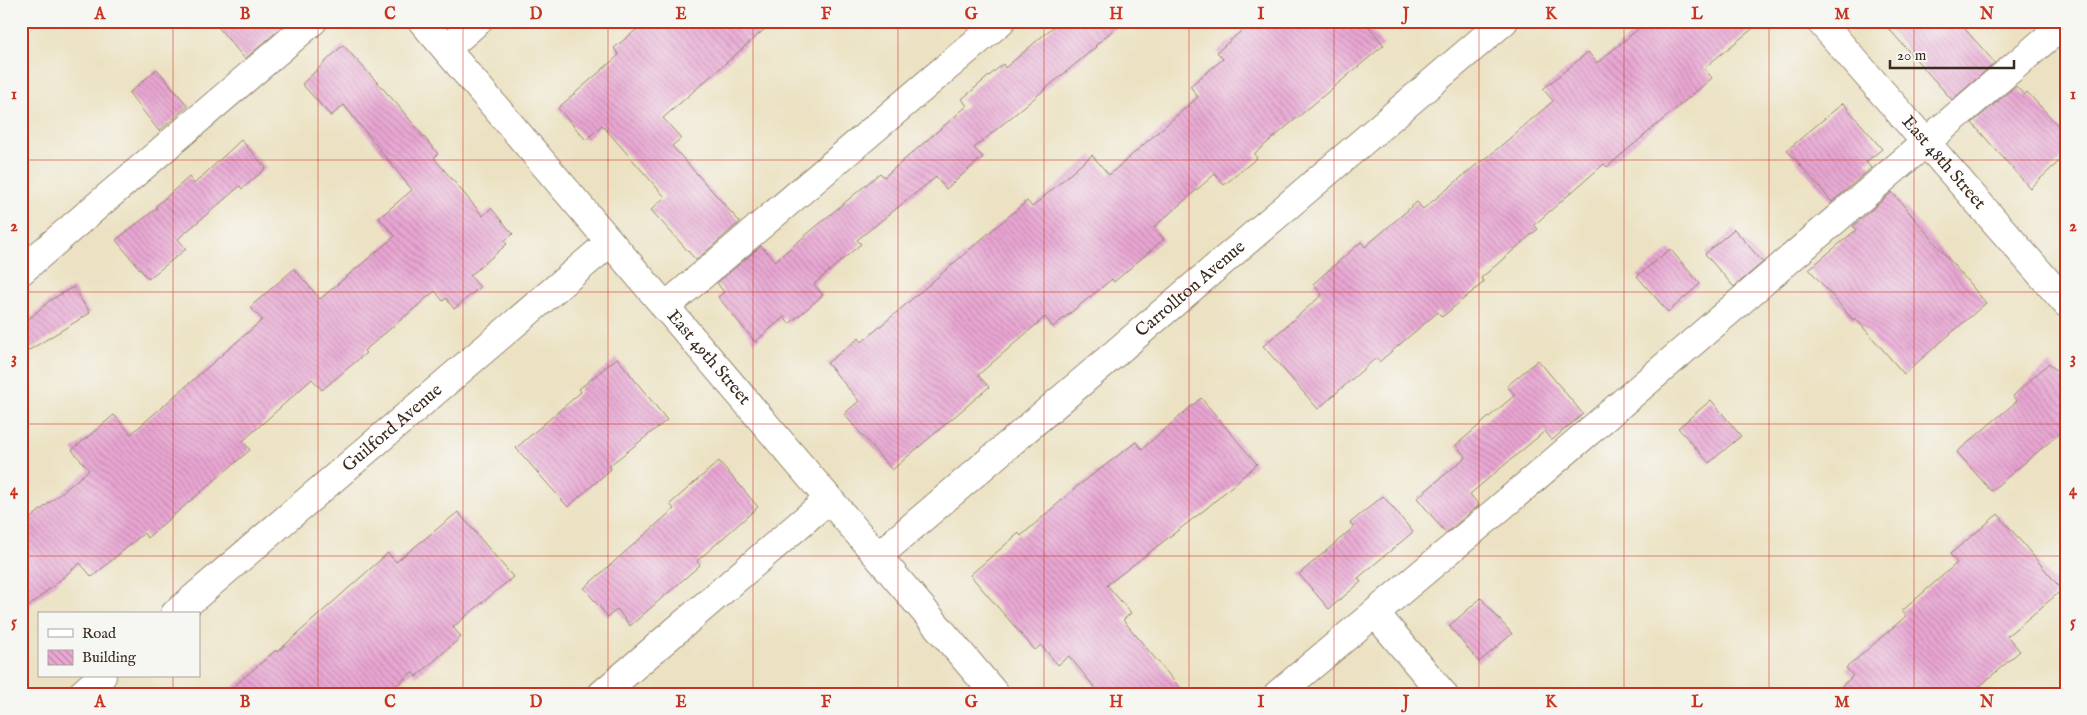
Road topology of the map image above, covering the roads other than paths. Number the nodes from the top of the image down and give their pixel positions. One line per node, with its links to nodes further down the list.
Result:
1 (313, 21): 11 (street)
2 (422, 21): 8 (street, East 49th Street)
3 (478, 21): 8 (street)
4 (1001, 21): 13 (street)
5 (1504, 21): 15 (street, Carrollton Avenue)
6 (1820, 21): 9 (street, East 48th Street)
7 (2066, 22): 9 (street)
8 (446, 48): 10 (street, East 49th Street)
9 (1926, 142): 12 (street, East 48th Street); 17 (street)
10 (610, 242): 13 (street, East 49th Street); 16 (street, Guilford Avenue)
11 (21, 271)
12 (2066, 303)
13 (666, 307): 14 (street, East 49th Street)
14 (829, 499): 15 (street, East 49th Street); 20 (street)
15 (878, 556): 21 (street, East 49th Street)
16 (177, 612)
17 (1375, 612): 22 (street); 23 (street)
18 (100, 678): 19 (street)
19 (82, 694)
20 (602, 694)
21 (995, 694)
22 (1278, 694)
23 (1443, 694)

